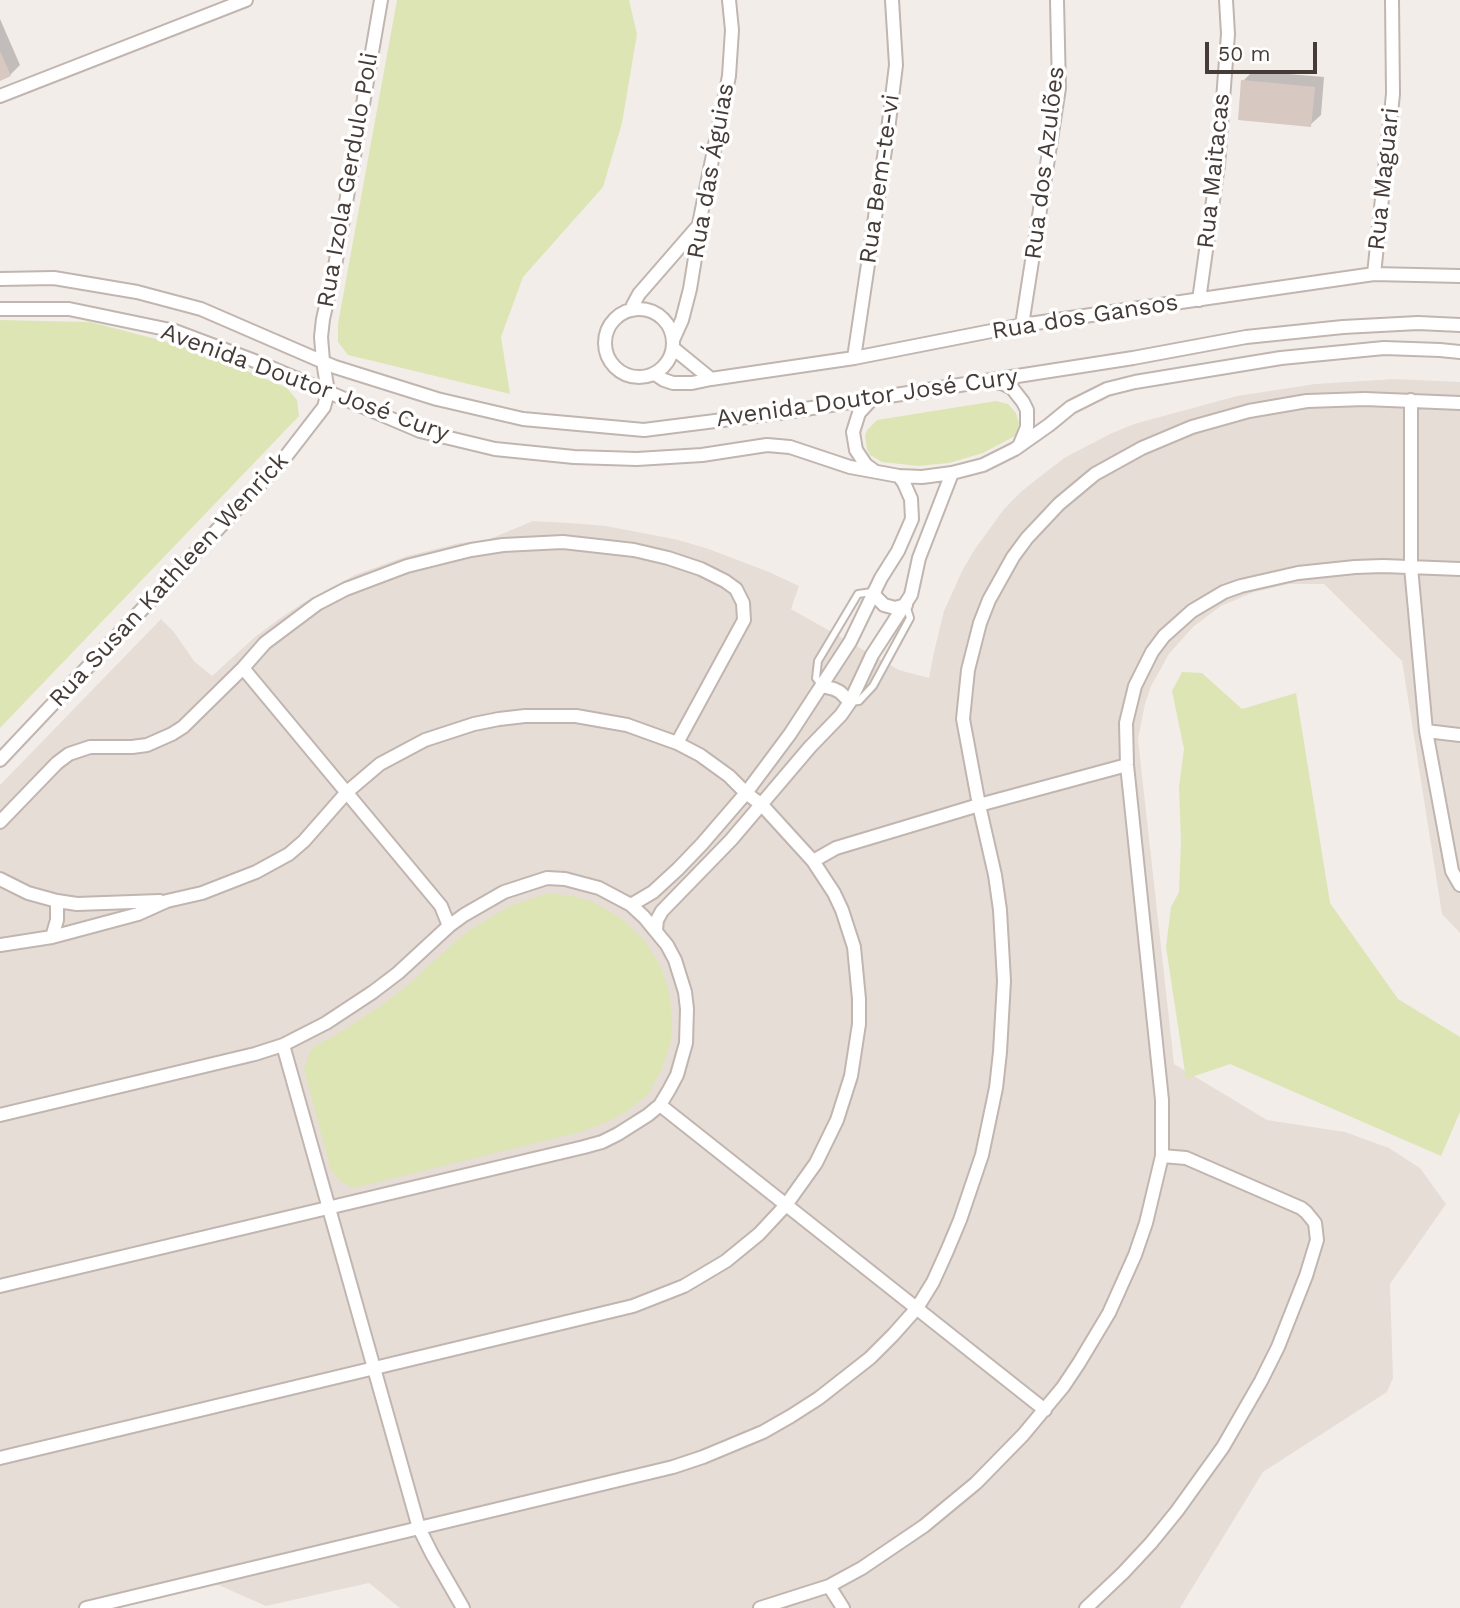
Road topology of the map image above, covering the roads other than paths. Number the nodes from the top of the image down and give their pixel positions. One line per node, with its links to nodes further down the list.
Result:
1 (246, 0): 8 (street)
2 (382, 0): 21 (street, Rua Izola Gerdulo Poli)
3 (729, 0): 9 (street, Rua das Águias)
4 (892, 0): 20 (street, Rua Bem-te-vi)
5 (1057, 0): 16 (street, Rua dos Azulões)
6 (1226, 0): 13 (street, Rua Maitacas)
7 (1392, 0): 10 (street, Rua Maguari)
8 (0, 96)
9 (699, 224): 15 (street); 18 (street, Rua das Águias)
10 (1374, 274): 11 (street, Rua dos Gansos); 13 (street, Rua dos Gansos)
11 (1460, 276)
12 (0, 279): 21 (street, Avenida Doutor José Cury)
13 (1199, 300): 16 (street, Rua dos Gansos)
14 (0, 309): 25 (street, Avenida Doutor José Cury)
15 (632, 310): 18 (street); 22 (street)
16 (1022, 325): 20 (street, Rua dos Gansos)
17 (1460, 325): 24 (street, Avenida Doutor José Cury)
18 (673, 344): 22 (street); 23 (street)
19 (1460, 352): 29 (street, Avenida Doutor José Cury)
20 (854, 358): 23 (street, Rua dos Gansos)
21 (323, 361): 25 (street, Rua Izola Gerdulo Poli); 26 (street, Avenida Doutor José Cury)
22 (655, 374): 23 (street, Rua dos Gansos)
23 (711, 379)
24 (986, 381): 26 (street, Avenida Doutor José Cury); 29 (street)
25 (328, 392): 30 (street, Avenida Doutor José Cury); 43 (street, Rua Susan Kathleen Wenrick)
26 (873, 399): 30 (street)
27 (1410, 400): 28 (street); 33 (street); 48 (street)
28 (1460, 403)
29 (1015, 449): 31 (street, Avenida Doutor José Cury)
30 (873, 470): 32 (street, Avenida Doutor José Cury)
31 (951, 473): 32 (street, Avenida Doutor José Cury); 36 (street)
32 (899, 476): 35 (street)
33 (1411, 567): 34 (street); 40 (street); 44 (street)
34 (1460, 569)
35 (874, 592): 36 (street); 38 (street)
36 (906, 605): 39 (street)
37 (243, 668): 42 (street); 45 (street); 49 (street)
38 (822, 686): 39 (street); 46 (street)
39 (850, 702): 47 (street)
40 (1426, 731): 41 (street); 52 (street)
41 (1460, 735)
42 (677, 743): 45 (street); 46 (street)
43 (0, 760)
44 (1127, 765): 48 (street); 63 (street)
45 (347, 792): 54 (street); 56 (street)
46 (746, 793): 47 (street); 55 (street)
47 (762, 805): 50 (street); 57 (street)
48 (979, 805): 50 (street); 67 (street)
49 (0, 822)
50 (813, 861): 64 (street)
51 (0, 878): 53 (street)
52 (1460, 885)
53 (57, 901): 54 (street); 58 (street)
54 (167, 901): 58 (street)
55 (631, 905): 56 (street); 57 (street)
56 (449, 926): 60 (street)
57 (656, 930): 61 (street)
58 (52, 937): 59 (street)
59 (0, 946)
60 (283, 1045): 62 (street); 65 (street)
61 (660, 1105): 64 (street); 65 (street)
62 (0, 1115)
63 (1162, 1156): 69 (street); 77 (street)
64 (786, 1205): 67 (street); 68 (street)
65 (329, 1209): 66 (street); 68 (street)
66 (0, 1286)
67 (917, 1308): 69 (street); 71 (street)
68 (374, 1368): 70 (street); 71 (street)
69 (1045, 1410): 72 (street)
70 (0, 1458)
71 (419, 1528): 73 (street); 74 (street)
72 (829, 1586): 75 (street); 76 (street)
73 (86, 1608)
74 (463, 1608)
75 (760, 1608)
76 (843, 1608)
77 (1086, 1608)

